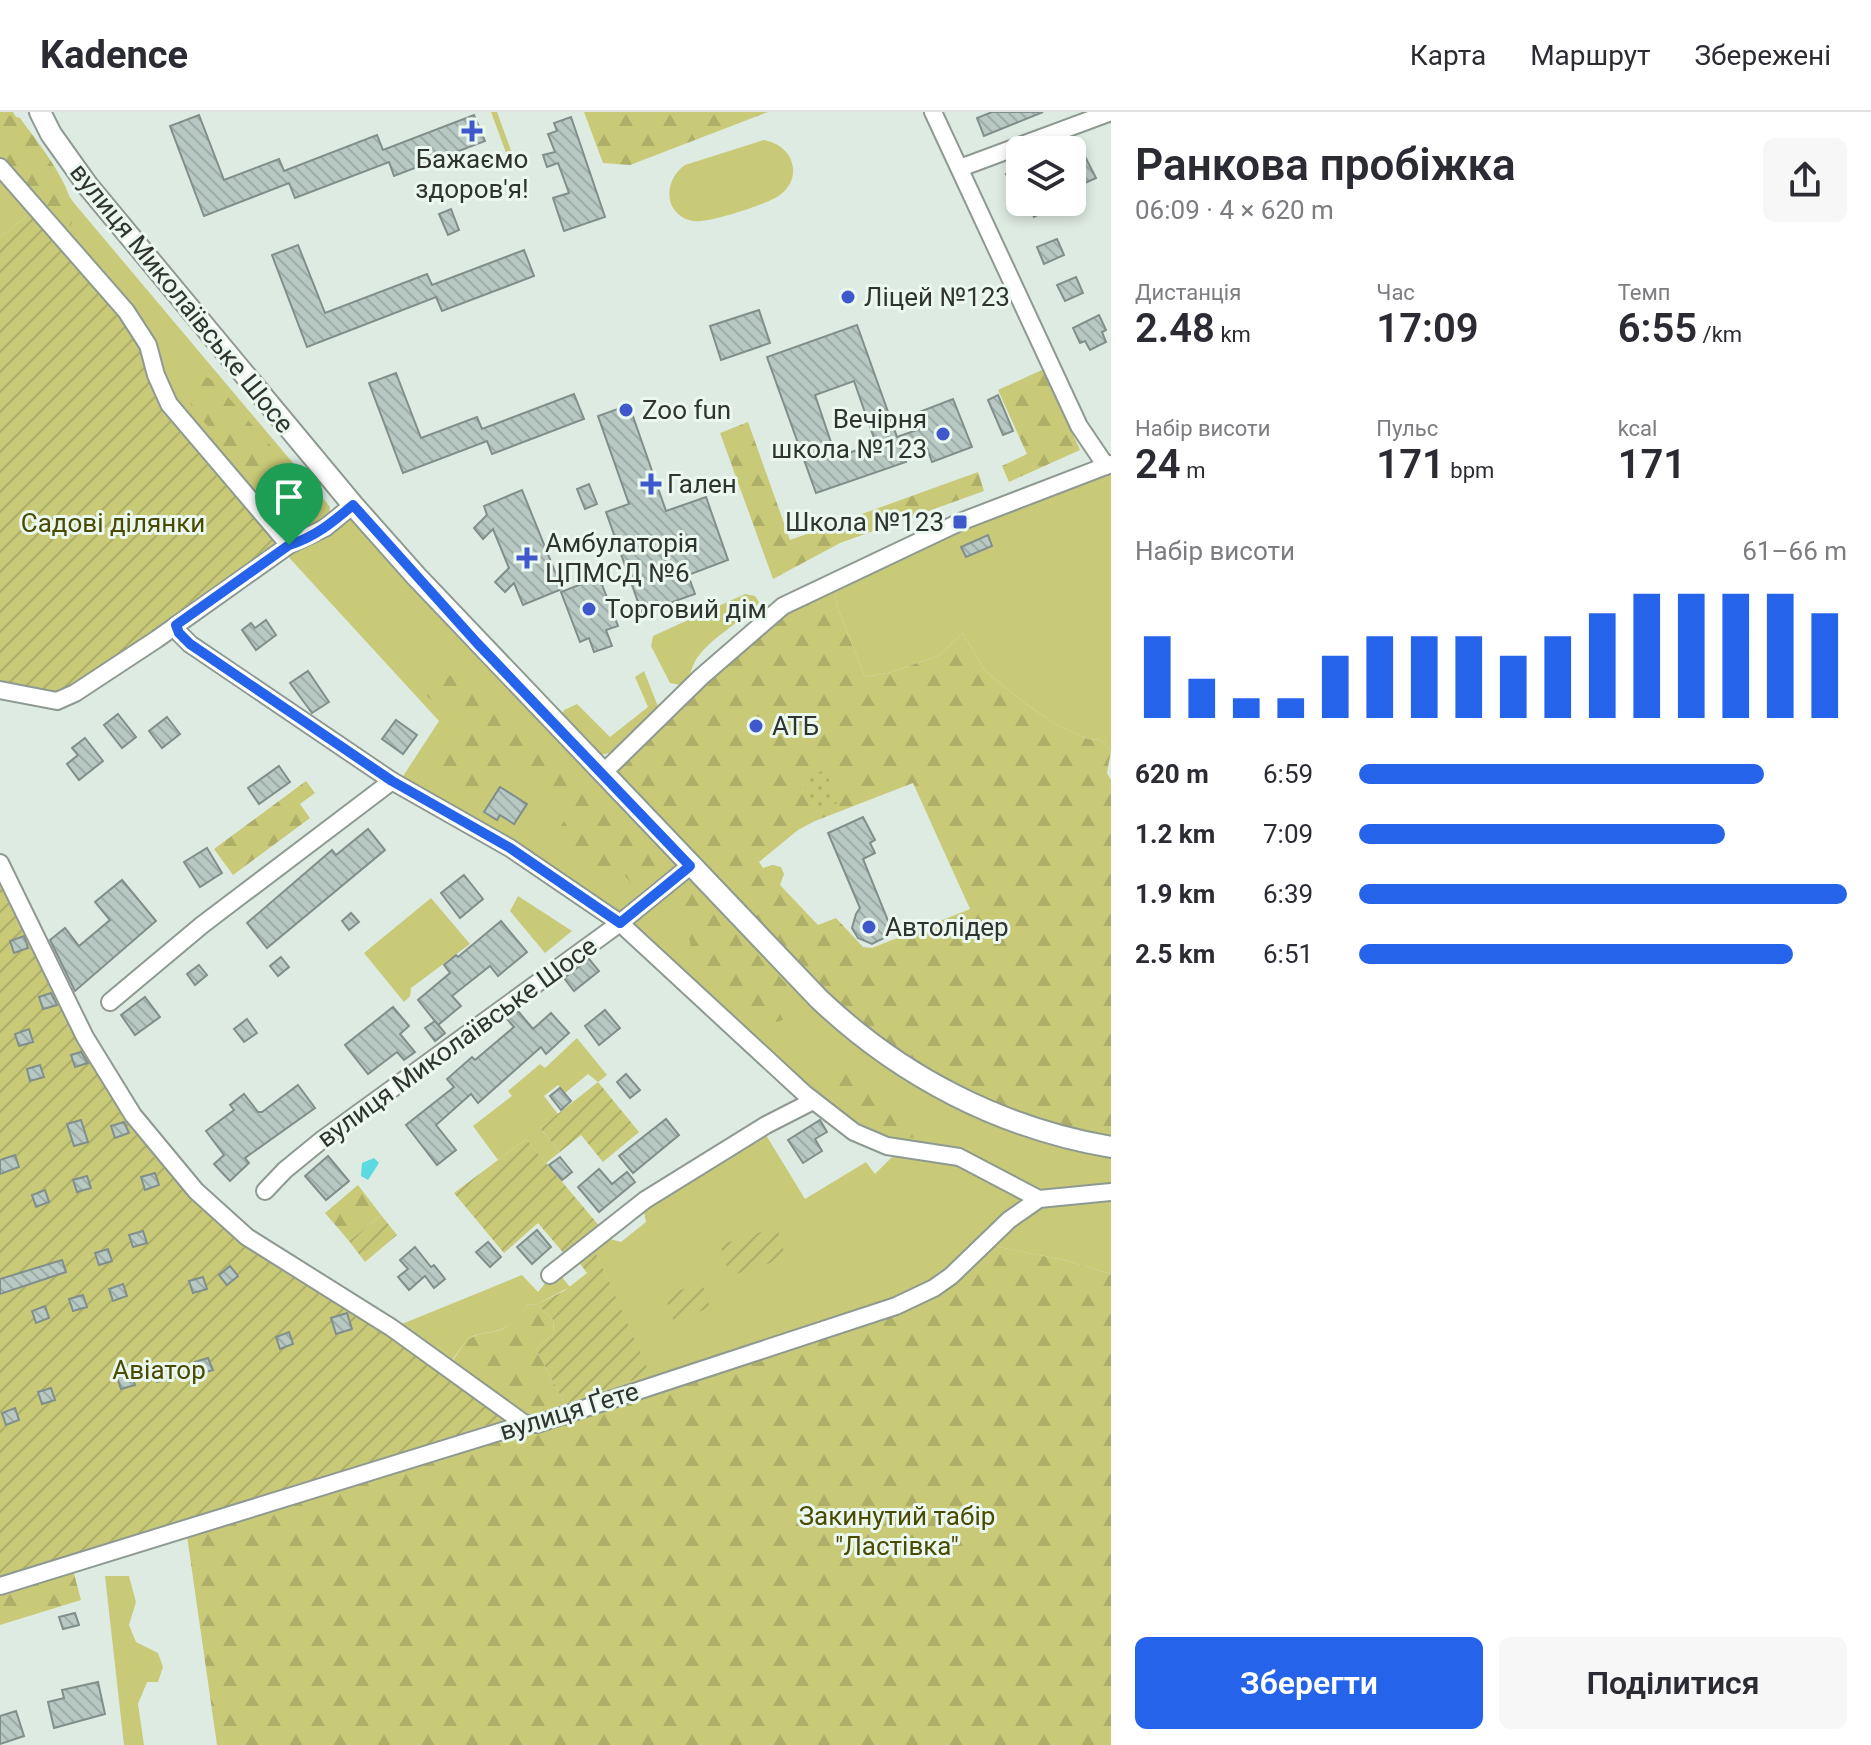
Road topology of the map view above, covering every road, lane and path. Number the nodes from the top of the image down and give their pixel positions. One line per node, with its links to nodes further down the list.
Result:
1 (40, 112): 7 (main road, вулиця Миколаївське Шосе)
2 (933, 112): 5 (street)
3 (1111, 112): 5 (street)
4 (0, 167): 8 (street)
5 (960, 168): 6 (street)
6 (1108, 465): 11 (street)
7 (353, 505): 8 (street); 11 (main road, вулиця Миколаївське Шосе)
8 (289, 545): 9 (street)
9 (176, 625): 10 (street); 12 (street)
10 (0, 690)
11 (602, 774): 14 (main road, вулиця Миколаївське Шосе)
12 (392, 781): 15 (street); 16 (street)
13 (0, 863): 23 (street)
14 (690, 866): 15 (street, вулиця Миколаївське Шосе); 18 (main road, вулиця Миколаївське Шосе)
15 (620, 923): 17 (street); 19 (street, вулиця Миколаївське Шосе)
16 (110, 1002)
17 (813, 1101): 21 (street); 22 (street)
18 (1111, 1147)
19 (265, 1191)
20 (1111, 1192): 21 (street)
21 (1039, 1199): 23 (street, вулиця Ґете)
22 (550, 1275)
23 (525, 1424): 24 (street, вулиця Ґете)
24 (0, 1586)

